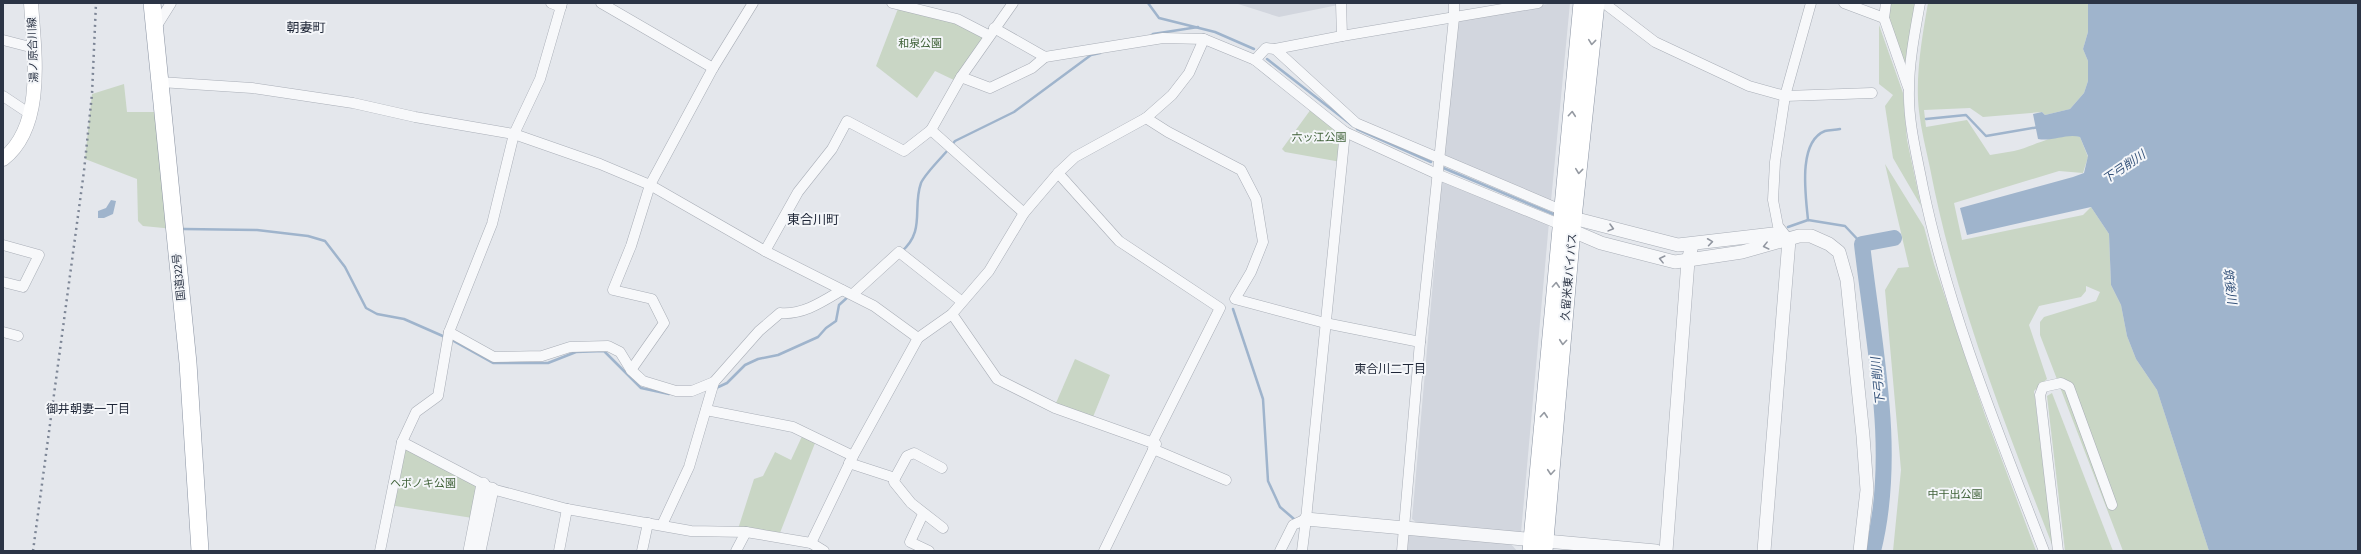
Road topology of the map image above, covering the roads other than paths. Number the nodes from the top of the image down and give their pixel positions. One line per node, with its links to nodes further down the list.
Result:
1 (31, 3): 26 (main road, 湯ノ原合川線)
2 (152, 3): 21 (highway, 国道322号)
3 (172, 3): 21 (street)
4 (551, 3): 18 (street)
5 (601, 3): 30 (street)
6 (753, 3): 30 (street)
7 (892, 3): 22 (street)
8 (1013, 3): 22 (street)
9 (1342, 3): 23 (street)
10 (1454, 3): 19 (street)
11 (1538, 3): 19 (street)
12 (1582, 3): 48 (highway, 久留米東バイパス, one-way to 12)
13 (1811, 3): 36 (street)
14 (1844, 3): 20 (street)
15 (1886, 3): 20 (street)
16 (1920, 3): 33 (street)
17 (1606, 4): 36 (street); 48 (highway, 久留米東バイパス, one-way to 48)
18 (562, 5): 41 (street)
19 (1454, 18): 23 (street); 43 (street)
20 (1884, 18): 33 (street)
21 (156, 27): 32 (highway, 国道322号)
22 (991, 31): 28 (street); 31 (street)
23 (1342, 36): 27 (street)
24 (1204, 39): 28 (street); 29 (street); 38 (street)
25 (3, 40): 26 (street)
26 (34, 48): 37 (main road, 湯ノ原合川線)
27 (1275, 49): 29 (street); 43 (street)
28 (1045, 57): 31 (street)
29 (1255, 60): 40 (street)
30 (713, 68): 46 (street)
31 (961, 77): 39 (street)
32 (160, 82): 41 (street); 88 (highway, 国道322号)
33 (1909, 89): 105 (street)
34 (1872, 93): 36 (street)
35 (3, 96): 37 (street)
36 (1785, 96): 49 (street)
37 (30, 114): 42 (main road, 湯ノ原合川線)
38 (1146, 118): 44 (street); 57 (street)
39 (931, 130): 47 (street); 52 (street)
40 (1345, 132): 45 (street); 61 (street)
41 (514, 134): 46 (street); 63 (street)
42 (3, 159)
43 (1439, 159): 45 (street); 48 (street)
44 (1058, 173): 47 (street); 59 (street)
45 (1439, 175): 48 (street); 66 (street)
46 (650, 185): 52 (street); 67 (street)
47 (1024, 213): 58 (street)
48 (1567, 221): 51 (street, one-way to 51); 53 (street, one-way to 48); 87 (highway, 久留米東バイパス)
49 (1783, 232): 51 (street, one-way to 49); 53 (street, one-way to 53); 103 (street); 104 (street)
50 (3, 245): 54 (street)
51 (1692, 245): 53 (street)
52 (765, 251): 55 (street)
53 (1688, 261): 102 (street)
54 (3, 282)
55 (842, 290): 56 (street); 68 (street)
56 (853, 294): 58 (street); 65 (street)
57 (1234, 299): 59 (street); 61 (street)
58 (961, 301): 60 (street)
59 (1220, 308): 71 (street)
60 (952, 314): 65 (street); 71 (street)
61 (1325, 323): 66 (street); 80 (street)
62 (3, 332): 64 (street)
63 (449, 332): 67 (street); 70 (street)
64 (18, 336)
65 (918, 338): 72 (street)
66 (1420, 342): 83 (street)
67 (631, 370): 68 (street)
68 (714, 382): 69 (street)
69 (706, 410): 72 (street); 82 (street)
70 (402, 442): 76 (street); 89 (street)
71 (1153, 446): 75 (street); 97 (street)
72 (851, 460): 74 (street); 86 (street)
73 (942, 468): 74 (street)
74 (895, 478): 79 (street)
75 (1226, 480)
76 (488, 486): 78 (street); 90 (street); 91 (street)
77 (2112, 505): 106 (street)
78 (567, 509): 81 (street); 92 (street)
79 (923, 514): 84 (street); 96 (street)
80 (1306, 519): 83 (street); 98 (street); 99 (street)
81 (648, 522): 82 (street); 93 (street)
82 (662, 525): 85 (street)
83 (1404, 527): 87 (street); 100 (street)
84 (943, 528)
85 (746, 532): 86 (street); 94 (street)
86 (811, 543): 95 (street)
87 (1538, 546): 101 (street)
88 (200, 551)
89 (380, 551)
90 (470, 551)
91 (479, 551)
92 (559, 551)
93 (642, 551)
94 (736, 551)
95 (824, 551)
96 (929, 551)
97 (1104, 551)
98 (1280, 551)
99 (1302, 551)
100 (1402, 551)
101 (1656, 551)
102 (1666, 551)
103 (1764, 551)
104 (1860, 551)
105 (2044, 551)
106 (2058, 551)

